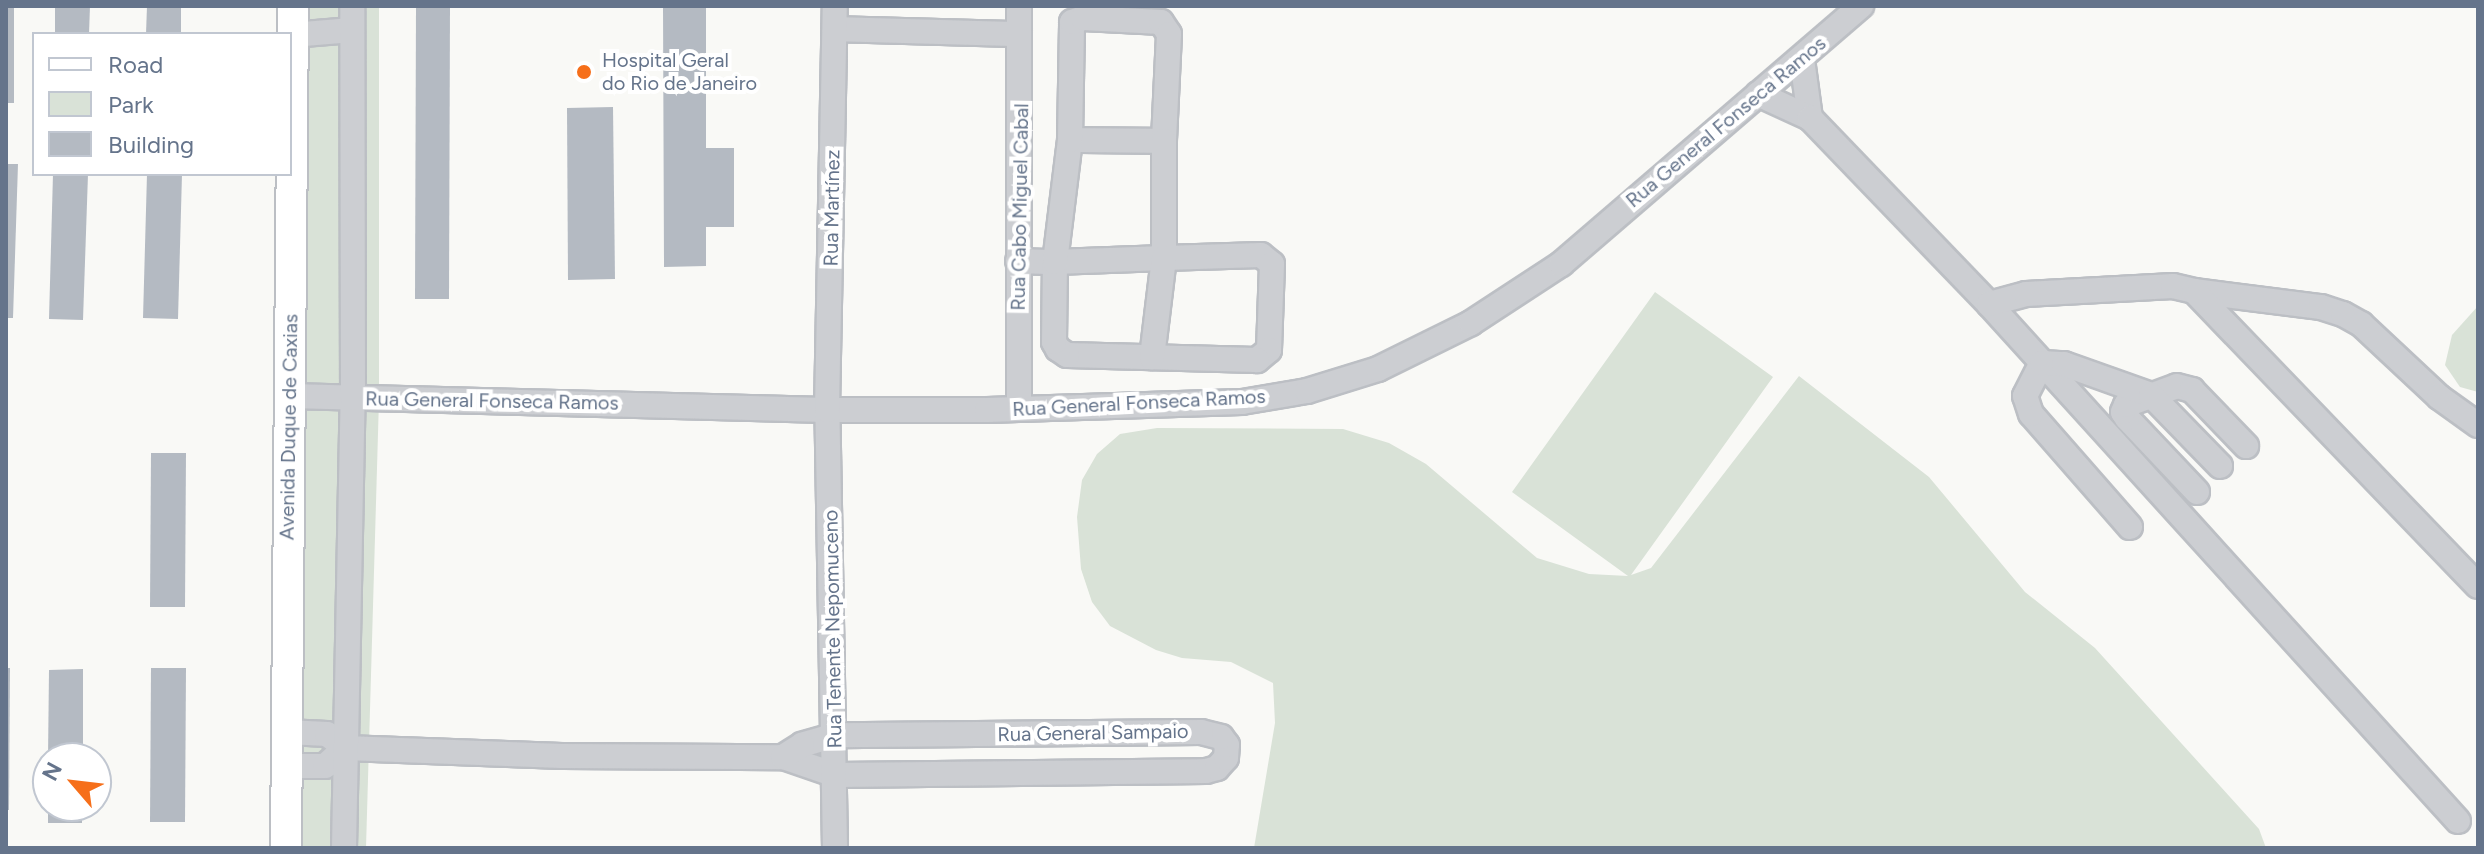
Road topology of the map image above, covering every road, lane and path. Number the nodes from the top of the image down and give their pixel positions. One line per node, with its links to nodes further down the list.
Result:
1 (1019, 6): 6 (street, Rua Cabo Miguel Cabal)
2 (1861, 6): 7 (street, Rua General Fonseca Ramos)
3 (352, 18): 5 (street); 22 (street)
4 (835, 18): 6 (street); 24 (street, Rua Martínez)
5 (292, 20)
6 (1019, 34): 14 (street, Rua Cabo Miguel Cabal)
7 (1802, 59): 8 (street, Rua General Fonseca Ramos); 9 (street)
8 (1758, 94): 9 (street); 23 (street, Rua General Fonseca Ramos)
9 (1810, 118): 17 (street)
10 (1070, 140): 11 (street); 11 (street); 15 (street)
11 (1164, 141): 13 (street)
12 (291, 176): 21 (main road, Avenida Duque de Caxias)
13 (1164, 258): 15 (street); 18 (street); 18 (street)
14 (1018, 261): 15 (street); 23 (street, Rua Cabo Miguel Cabal)
15 (1055, 262): 18 (street)
16 (2194, 291): 17 (street); 25 (street); 30 (street)
17 (1989, 304): 19 (street)
18 (1152, 357)
19 (2042, 363): 20 (street); 29 (street); 39 (street)
20 (2151, 395): 26 (street); 27 (street); 28 (street)
21 (290, 396): 22 (street, Rua General Fonseca Ramos); 31 (main road, Avenida Duque de Caxias)
22 (353, 398): 24 (street, Rua General Fonseca Ramos); 34 (street)
23 (1019, 408): 24 (street, Rua General Fonseca Ramos)
24 (827, 410): 33 (street, Rua Tenente Nepomuceno)
25 (2478, 425)
26 (2246, 446)
27 (2220, 466)
28 (2197, 492)
29 (2130, 527)
30 (2478, 586)
31 (287, 732): 34 (street, Rua General Sampaio); 36 (main road, Avenida Duque de Caxias)
32 (1028, 733): 33 (street, Rua General Sampaio); 37 (street); 37 (street, Rua General Sampaio)
33 (836, 735): 35 (street, Rua General Sampaio); 38 (street, Rua Tenente Nepomuceno)
34 (345, 748): 35 (street, Rua General Sampaio); 36 (street); 41 (street)
35 (783, 757): 38 (street, Rua General Sampaio)
36 (287, 766): 40 (main road, Avenida Duque de Caxias)
37 (1025, 773): 38 (street, Rua General Sampaio)
38 (836, 775): 42 (street, Rua Tenente Nepomuceno)
39 (2458, 821)
40 (286, 848)
41 (344, 848)
42 (835, 848)

